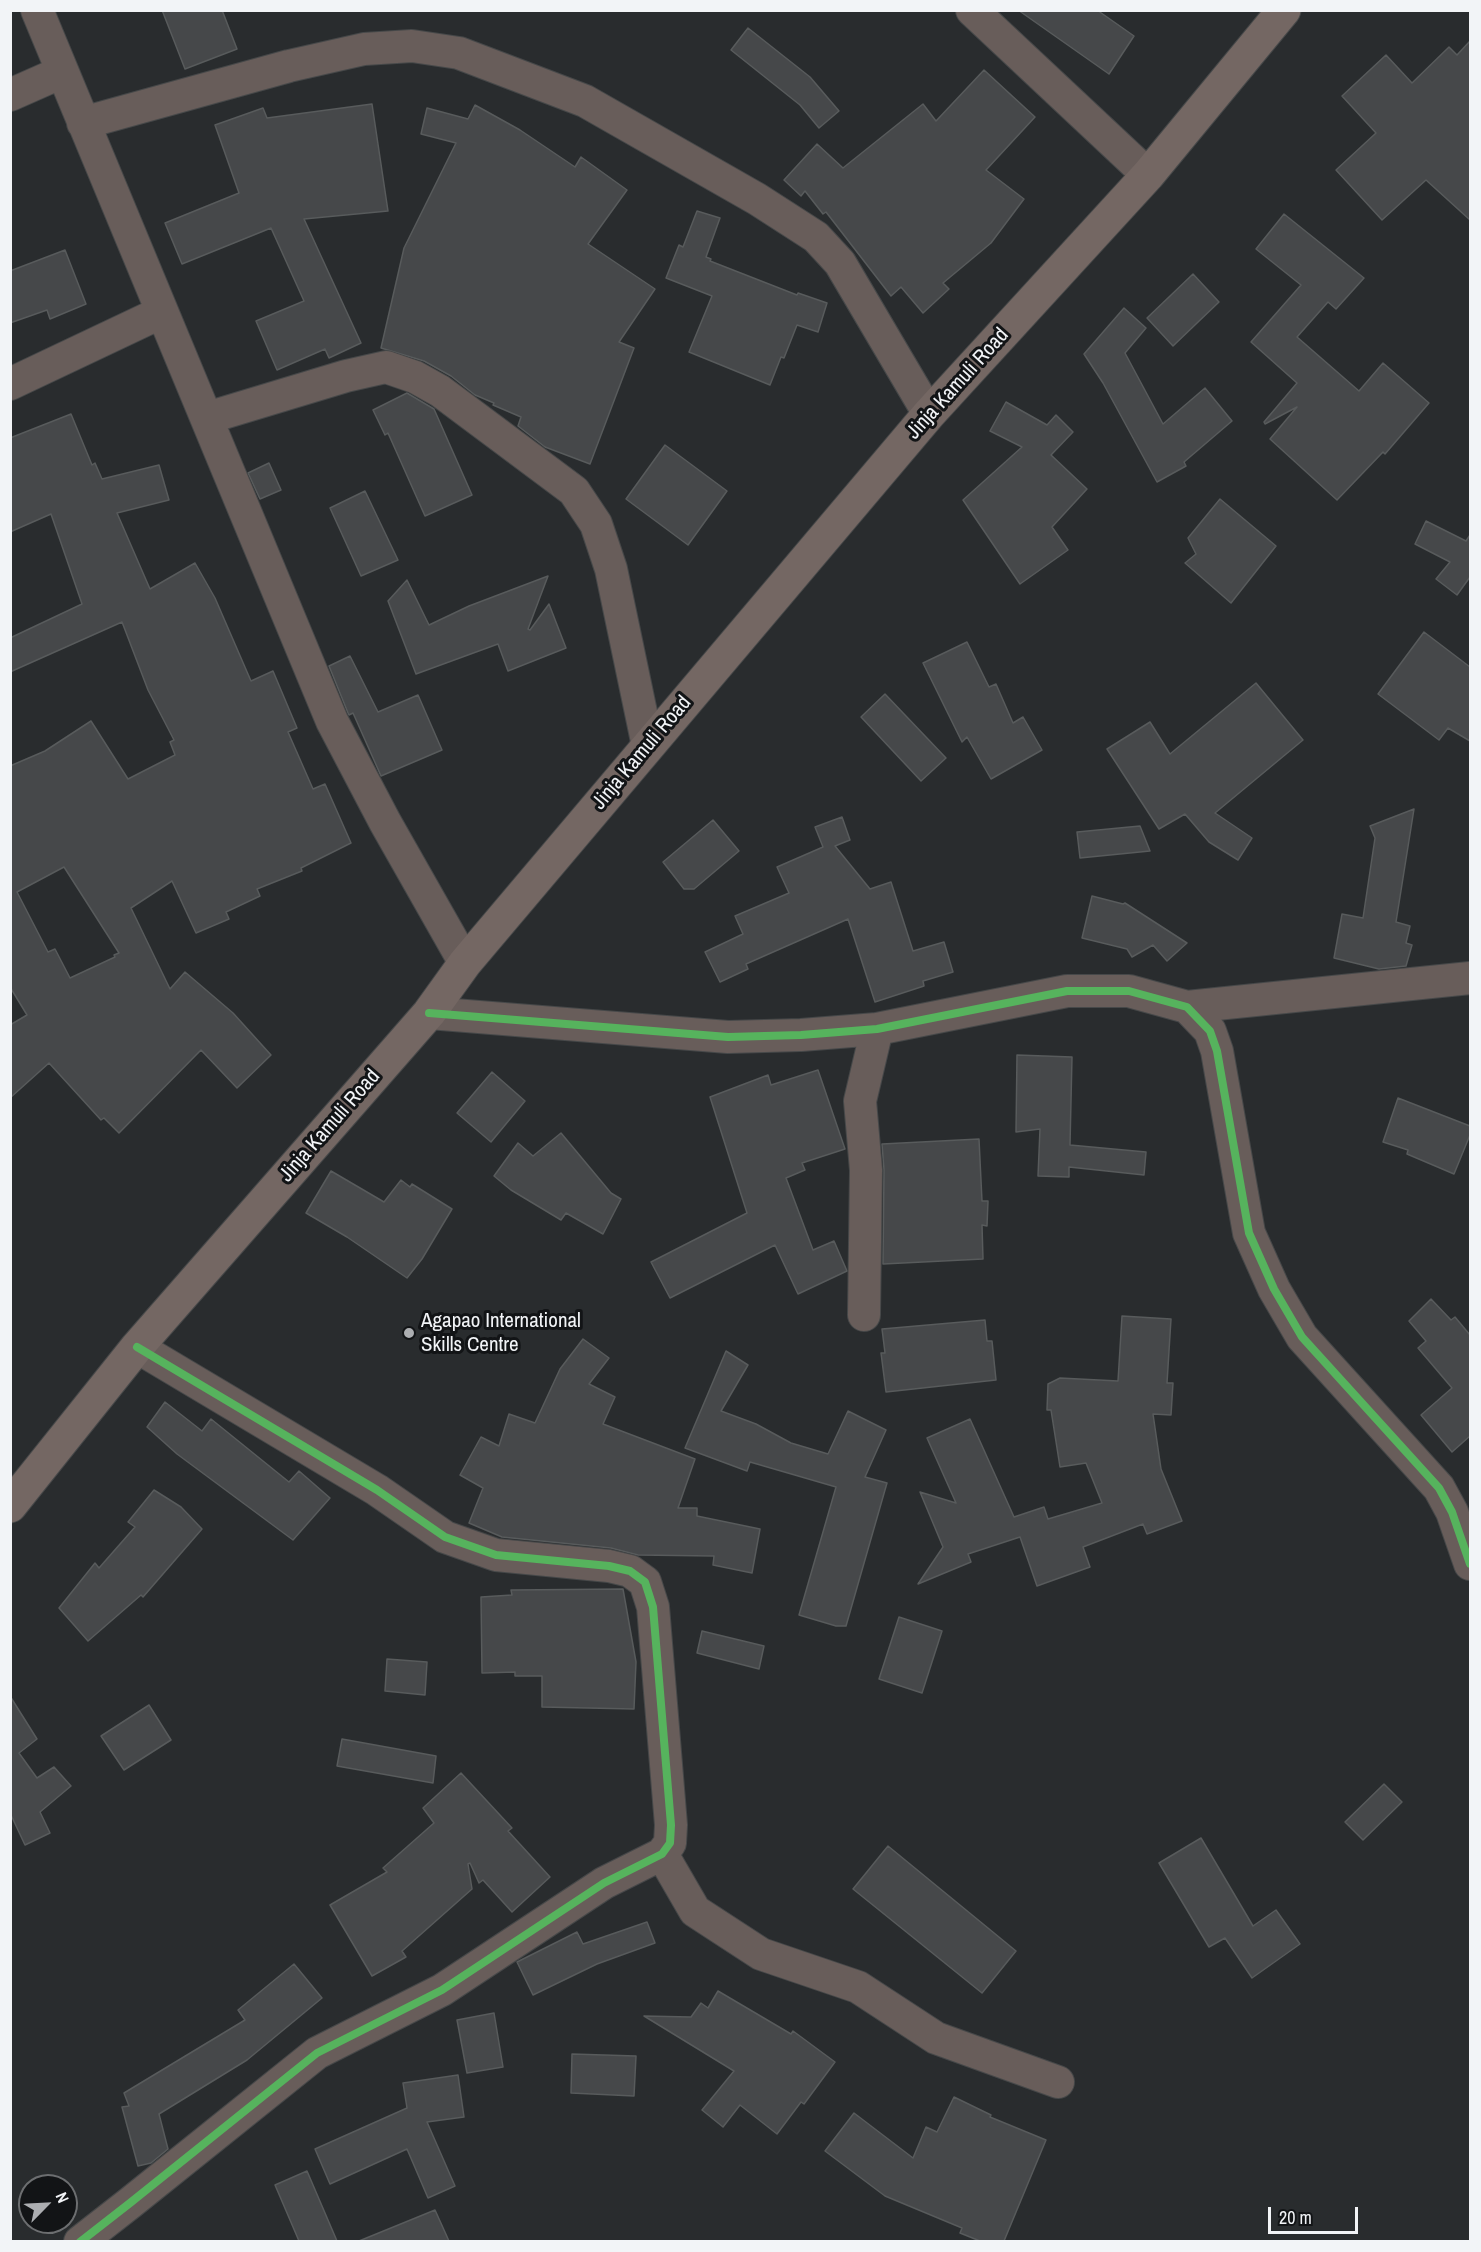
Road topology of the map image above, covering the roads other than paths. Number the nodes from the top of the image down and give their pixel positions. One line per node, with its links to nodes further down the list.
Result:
1 (37, 10): 4 (street)
2 (972, 10): 7 (street)
3 (1284, 10): 7 (main road, Jinja Kamuli Road)
4 (63, 72): 5 (street); 6 (street)
5 (10, 95)
6 (83, 123): 8 (street); 10 (street)
7 (1148, 175): 10 (main road, Jinja Kamuli Road)
8 (162, 312): 9 (street); 11 (street)
9 (10, 384)
10 (929, 414): 12 (main road, Jinja Kamuli Road)
11 (207, 418): 12 (street); 13 (street)
12 (648, 746): 13 (main road, Jinja Kamuli Road)
13 (465, 963): 16 (main road, Jinja Kamuli Road)
14 (1470, 978): 15 (street)
15 (1187, 1007): 17 (street); 21 (street)
16 (429, 1013): 17 (street); 19 (main road, Jinja Kamuli Road)
17 (877, 1029): 18 (street)
18 (864, 1315)
19 (137, 1347): 20 (main road, Jinja Kamuli Road); 22 (street)
20 (16, 1490)
21 (1470, 1564)
22 (662, 1854): 23 (street); 24 (street)
23 (1058, 2082)
24 (80, 2241)

